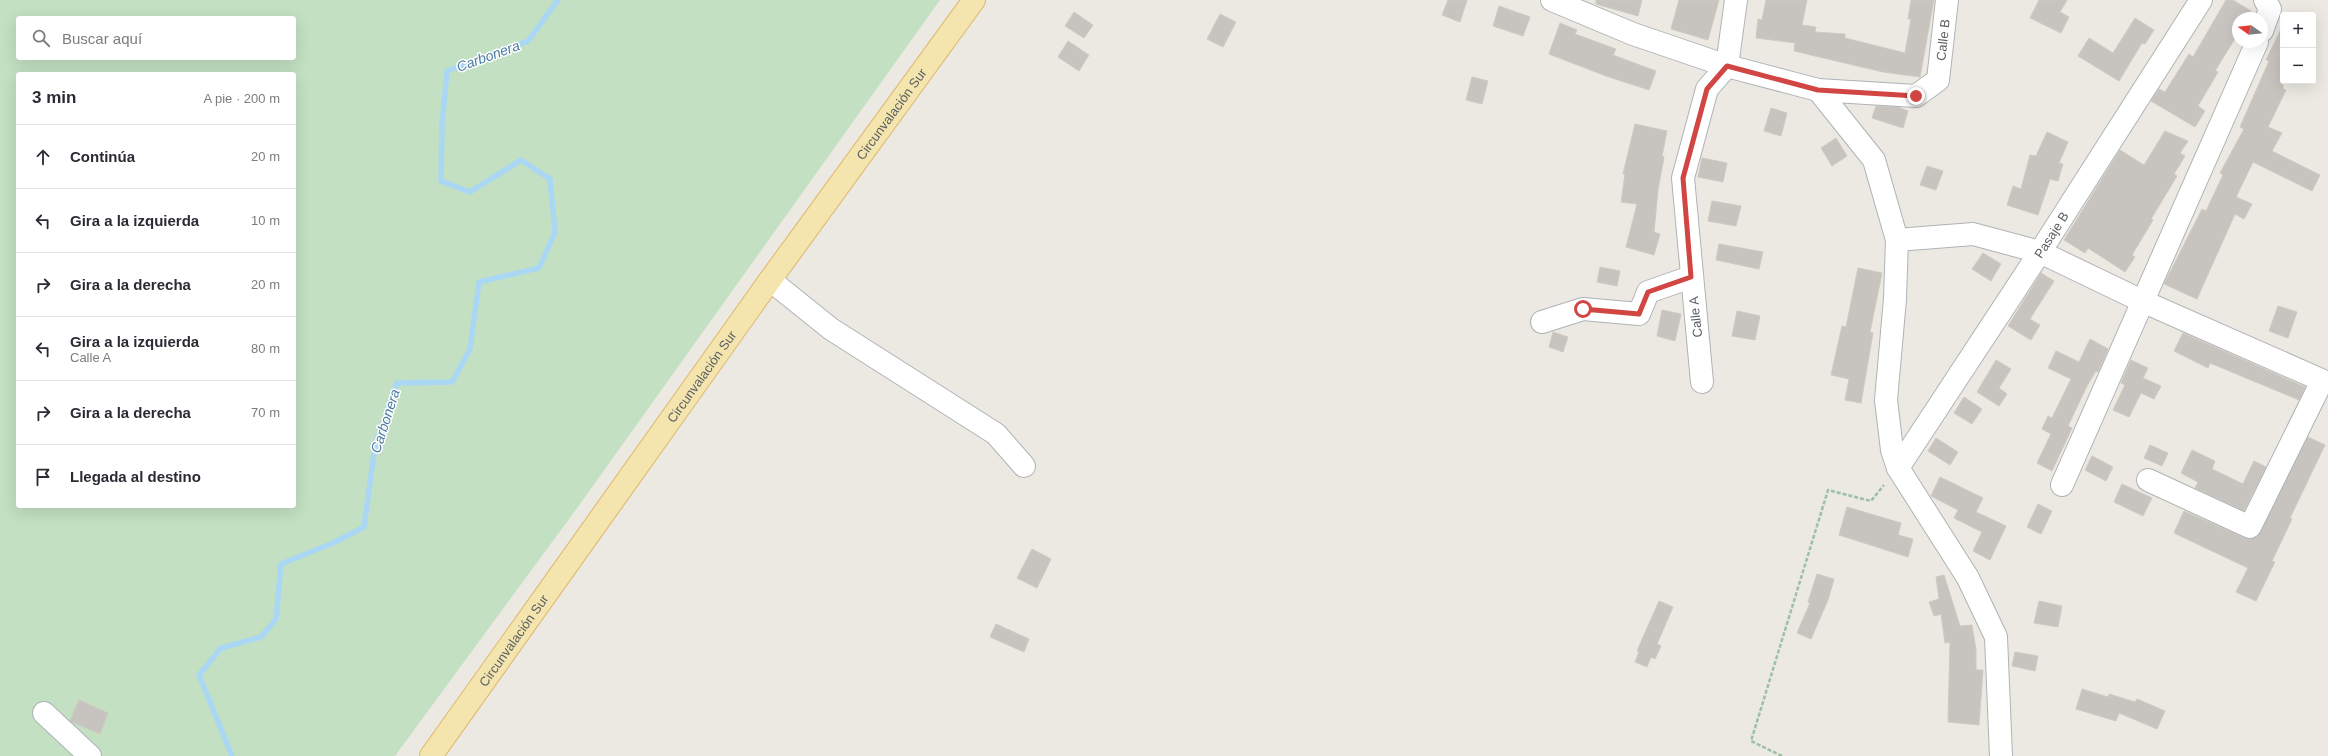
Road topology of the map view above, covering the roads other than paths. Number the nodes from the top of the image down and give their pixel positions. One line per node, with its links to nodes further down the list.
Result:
1 (974, 0): 14 (main road, Circunvalación Sur)
2 (1552, 0): 9 (street)
3 (1736, 0): 9 (street)
4 (1947, 0): 10 (street, Calle B)
5 (2201, 0): 12 (street, Pasaje B)
6 (2265, 0): 7 (street)
7 (2268, 14)
8 (2254, 48): 15 (street)
9 (1727, 66): 10 (street); 13 (street, Calle A)
10 (1818, 90): 11 (street)
11 (1897, 240): 12 (street); 20 (street)
12 (2040, 252): 15 (street); 20 (street, Pasaje B)
13 (1691, 277): 16 (street); 17 (street, Calle A)
14 (770, 280): 19 (street); 25 (main road, Circunvalación Sur)
15 (2142, 301): 18 (street); 22 (street)
16 (1542, 322)
17 (1702, 382)
18 (2325, 382): 21 (street)
19 (1024, 466)
20 (1898, 468): 26 (street)
21 (2148, 480)
22 (2062, 485)
23 (44, 713): 24 (street)
24 (90, 756)
25 (431, 756)
26 (2001, 756)

